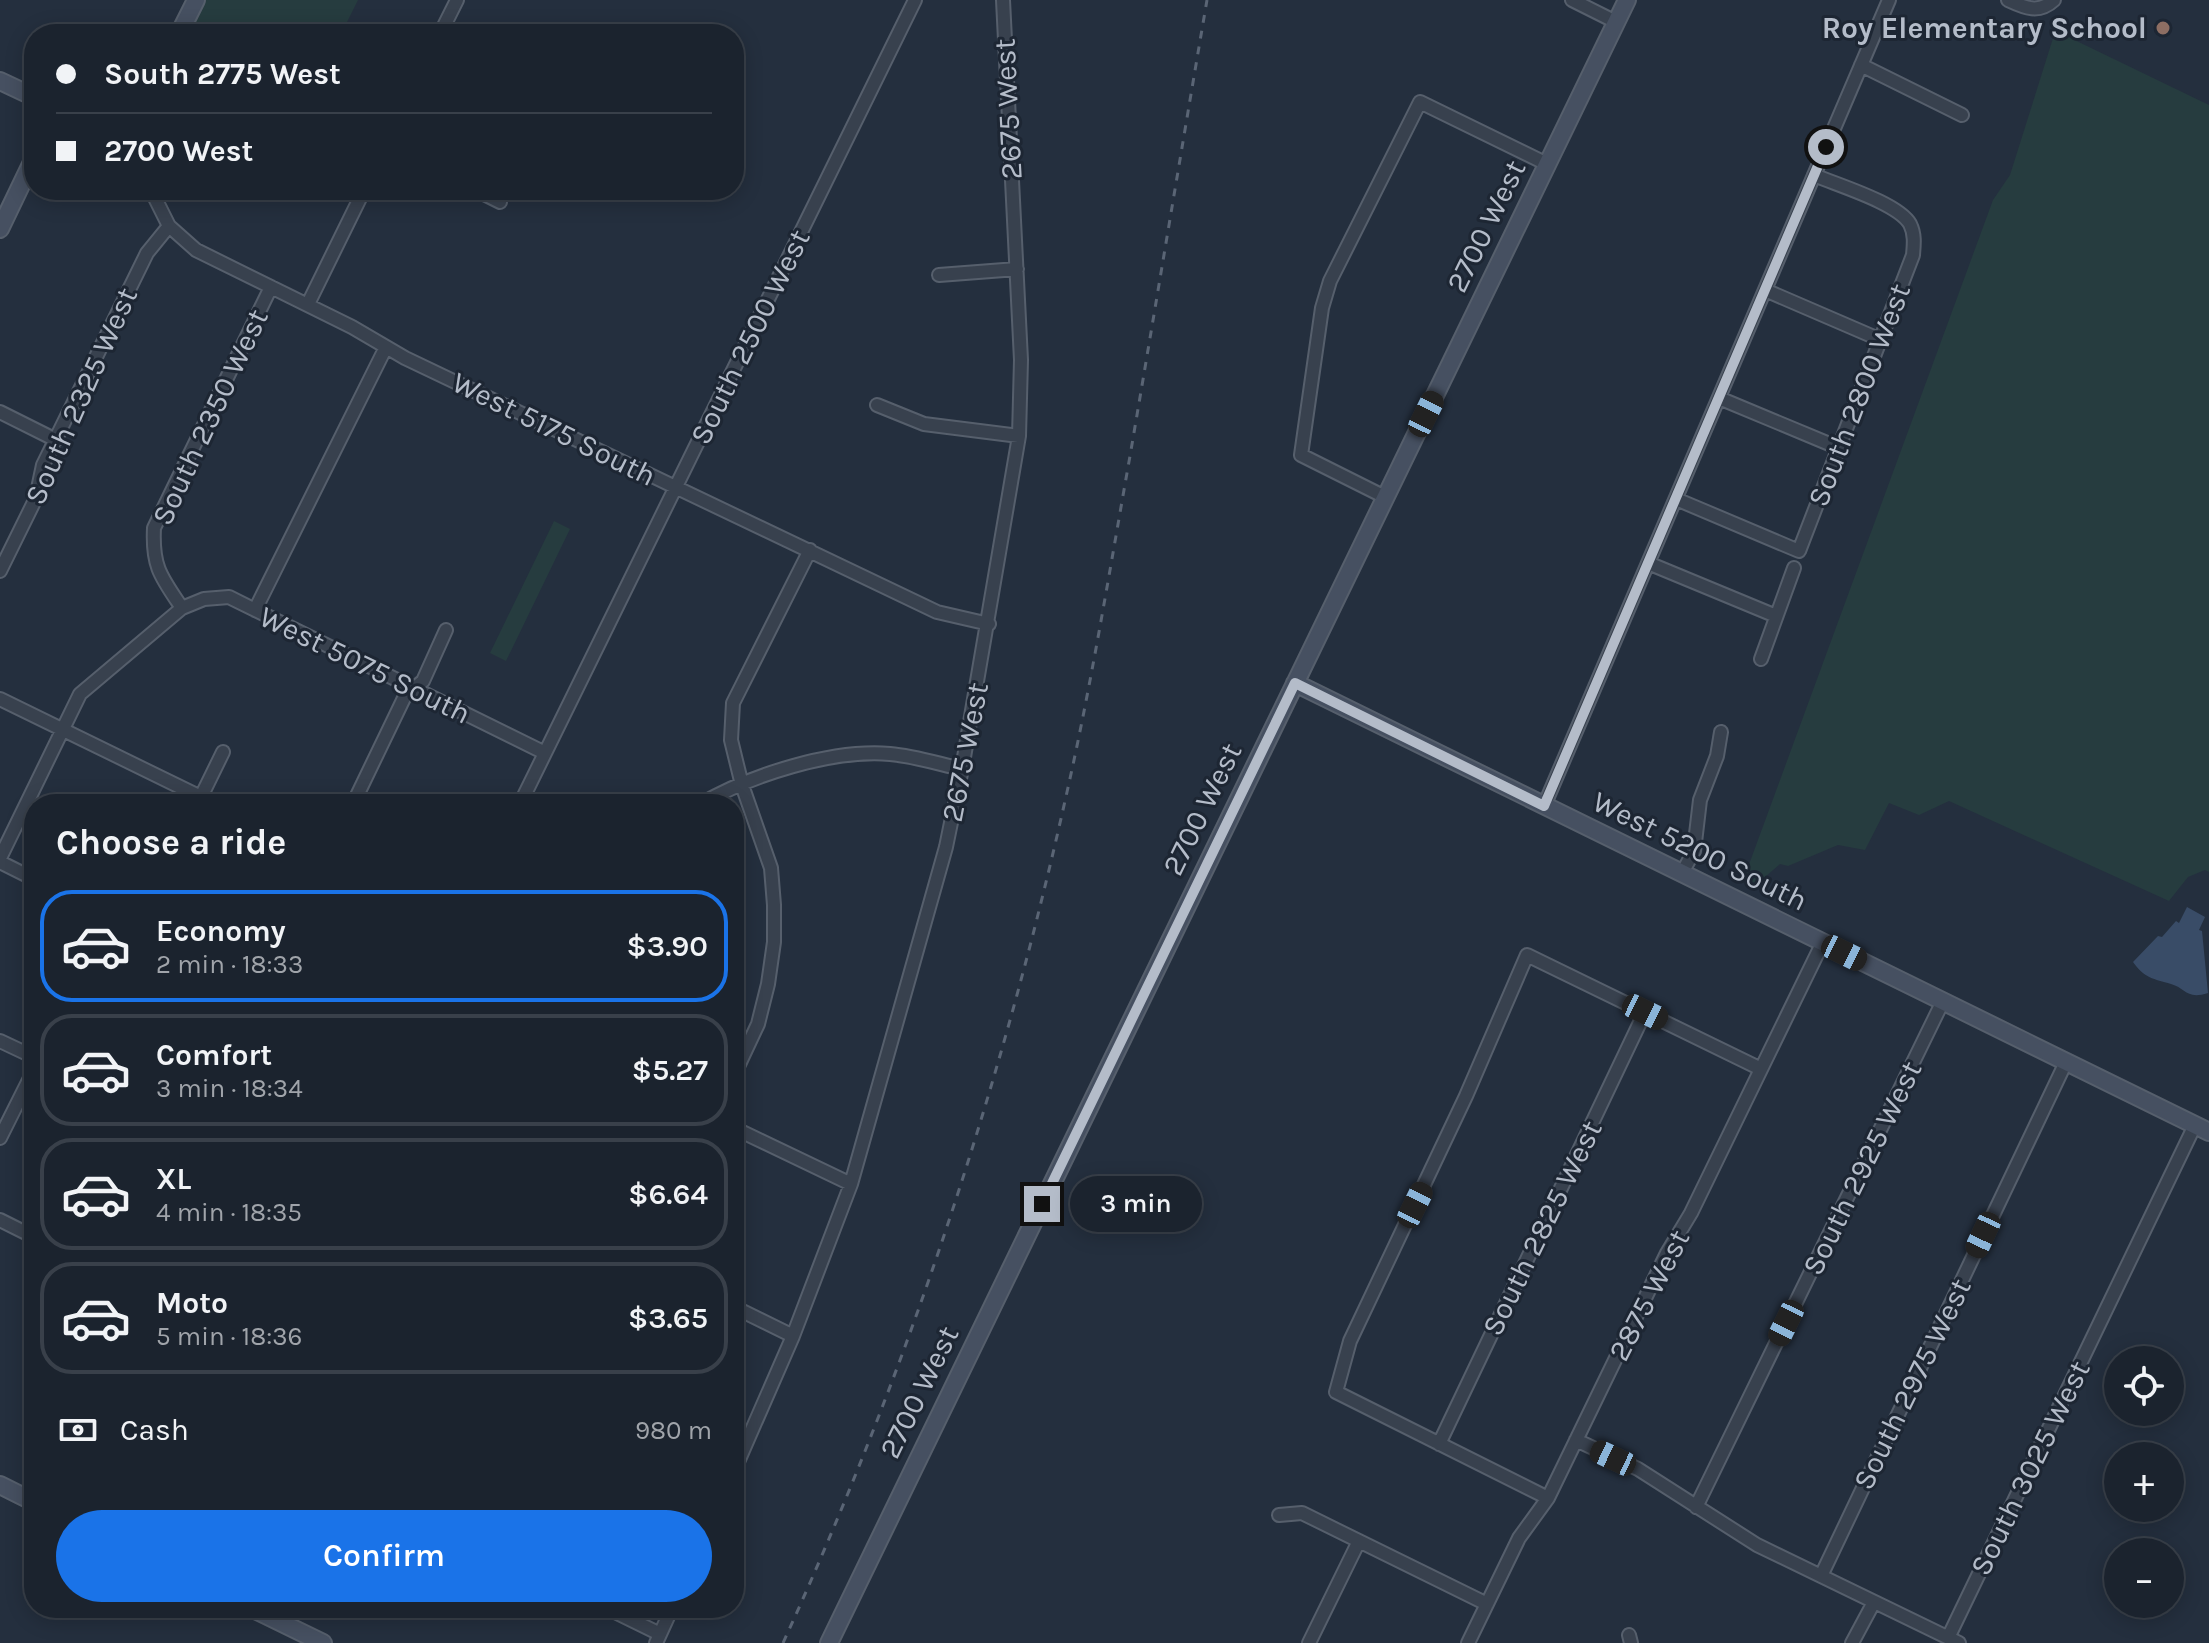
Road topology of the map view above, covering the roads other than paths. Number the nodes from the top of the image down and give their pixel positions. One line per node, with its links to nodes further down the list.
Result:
1 (196, 0): 11 (street)
2 (457, 0): 12 (street)
3 (915, 0): 39 (street, South 2500 West)
4 (1003, 0): 26 (street, 2675 West)
5 (1572, 0): 10 (street)
6 (1627, 0): 10 (street, 2700 West)
7 (1889, 0): 13 (street)
8 (2008, 0): 9 (street)
9 (2054, 0)
10 (1616, 22): 17 (street, 2700 West)
11 (184, 24)
12 (445, 24)
13 (1861, 65): 16 (street); 18 (street)
14 (0, 81): 15 (street)
15 (24, 92)
16 (1962, 115)
17 (1547, 164): 40 (street, 2700 West); 40 (street)
18 (1814, 175): 29 (street); 31 (street, South 2800 West)
19 (24, 179): 25 (street)
20 (156, 200): 24 (street, West 5175 South)
21 (359, 200): 30 (street)
22 (496, 200): 23 (street)
23 (500, 202)
24 (169, 226): 28 (street, West 5175 South); 37 (street, South 2325 West)
25 (0, 229)
26 (1017, 269): 27 (street); 36 (street, 2675 West)
27 (939, 275)
28 (271, 287): 30 (street, West 5175 South); 46 (street, South 2350 West)
29 (1765, 290): 31 (street); 33 (street)
30 (308, 304): 32 (street, West 5175 South)
31 (1881, 340): 38 (street, South 2800 West)
32 (386, 347): 39 (street, West 5175 South); 47 (street)
33 (1719, 398): 38 (street); 41 (street)
34 (877, 405): 36 (street)
35 (0, 412): 37 (street)
36 (1019, 436): 49 (street, 2675 West)
37 (56, 440): 45 (street, South 2325 West)
38 (1839, 448): 41 (street, South 2800 West)
39 (676, 488): 42 (street, West 5175 South); 58 (street, South 2500 West)
40 (1385, 497): 52 (street, 2700 West)
41 (1676, 499): 43 (street)
42 (810, 550): 49 (street, West 5175 South); 60 (street)
43 (1648, 563): 48 (street); 67 (street)
44 (1794, 568): 48 (street)
45 (0, 571)
46 (182, 608): 47 (street, West 5075 South); 55 (street)
47 (255, 610): 53 (street, West 5075 South)
48 (1776, 616): 51 (street)
49 (989, 624): 59 (street, 2675 West)
50 (446, 630): 53 (street)
51 (1761, 659)
52 (1295, 683): 67 (street, West 5200 South); 107 (street, 2700 West)
53 (413, 689): 58 (street, West 5075 South); 64 (street)
54 (0, 699): 55 (street)
55 (63, 730): 61 (street); 62 (street)
56 (1721, 732): 71 (street)
57 (223, 752): 63 (street)
58 (545, 753): 65 (street, South 2500 West)
59 (962, 769): 60 (street); 84 (street, 2675 West)
60 (742, 785): 66 (street); 77 (street)
61 (32, 794)
62 (195, 794)
63 (202, 794)
64 (358, 794)
65 (525, 794)
66 (723, 794)
67 (1544, 806): 71 (street, West 5200 South)
68 (24, 810): 69 (street)
69 (0, 860): 70 (street)
70 (24, 873)
71 (1682, 873): 72 (street, West 5200 South)
72 (1823, 942): 73 (street, West 5200 South); 79 (street, 2875 West)
73 (1943, 1001): 78 (street, West 5200 South); 95 (street, South 2925 West)
74 (1645, 1012): 79 (street); 90 (street, South 2825 West); 90 (street)
75 (0, 1041): 76 (street)
76 (24, 1052)
77 (744, 1054)
78 (2066, 1062): 81 (street, West 5200 South); 98 (street, South 2975 West)
79 (1761, 1069): 89 (street, 2875 West)
80 (24, 1090): 83 (street)
81 (2202, 1128): 105 (street, South 3025 West)
82 (744, 1133): 84 (street)
83 (0, 1138)
84 (851, 1184): 88 (street, 2675 West)
85 (0, 1220): 86 (street)
86 (24, 1232)
87 (744, 1312): 88 (street)
88 (793, 1336): 91 (street, 2675 West)
89 (1576, 1440): 94 (street, 2875 West); 95 (street)
90 (1439, 1444): 94 (street)
91 (744, 1448)
92 (0, 1485): 93 (street)
93 (24, 1497)
94 (1548, 1498): 100 (street, 2875 West)
95 (1696, 1507): 98 (street)
96 (1279, 1515): 97 (street)
97 (1359, 1541): 100 (street); 108 (street)
98 (1821, 1576): 99 (street)
99 (1874, 1602): 105 (street); 110 (street)
100 (1487, 1604): 109 (street, 2875 West)
101 (272, 1618): 106 (street)
102 (624, 1618): 104 (street)
103 (667, 1618): 104 (street)
104 (658, 1638)
105 (1953, 1640)
106 (323, 1643)
107 (829, 1643)
108 (1309, 1643)
109 (1468, 1643)
110 (1852, 1643)

